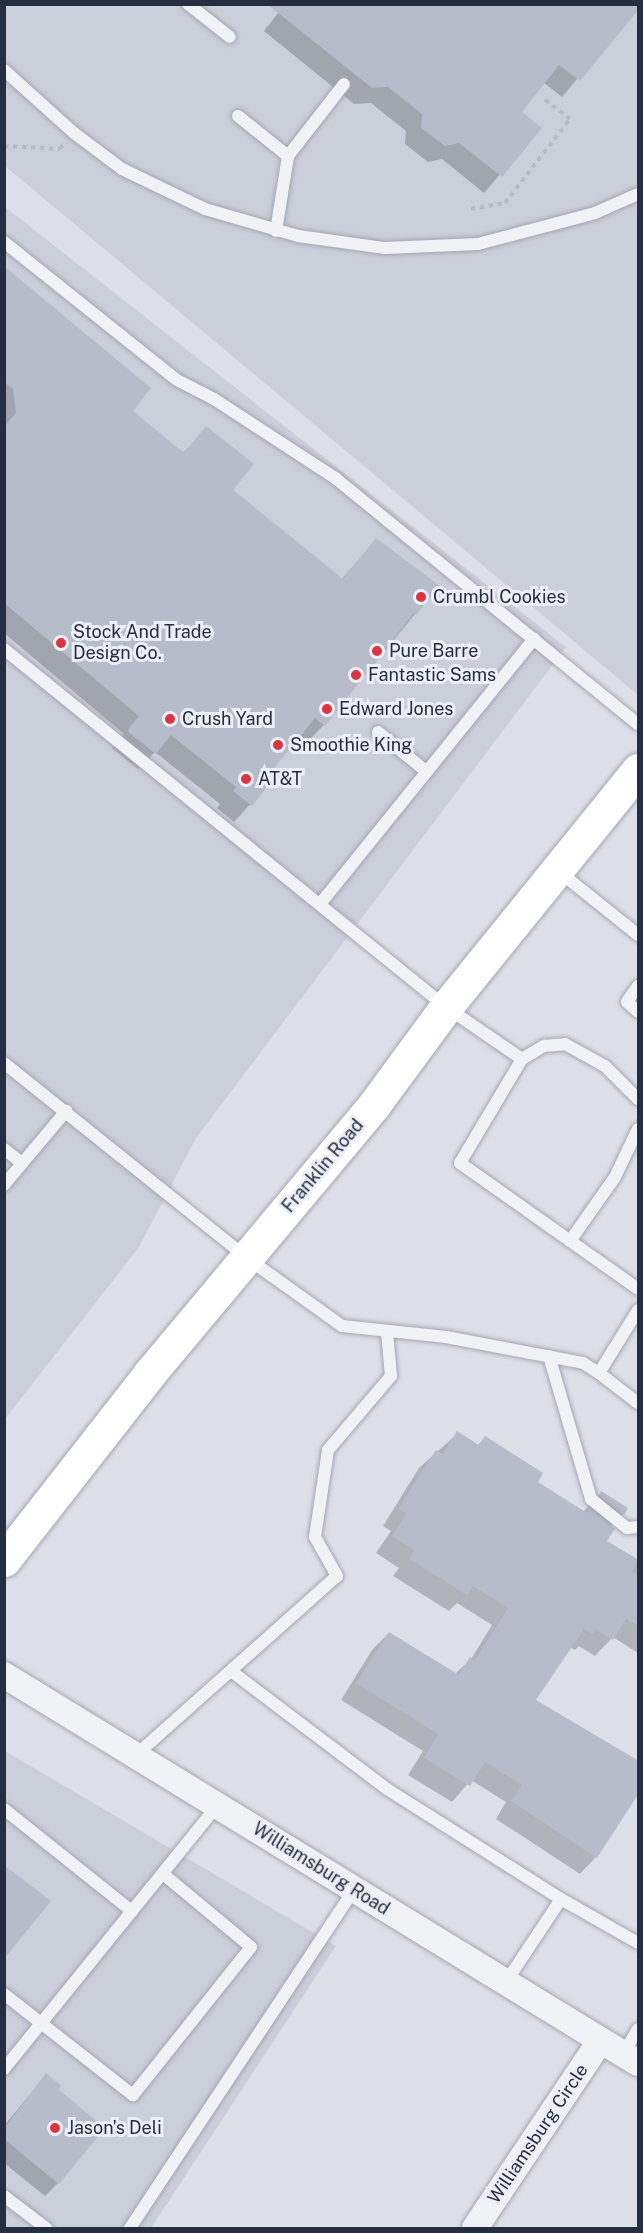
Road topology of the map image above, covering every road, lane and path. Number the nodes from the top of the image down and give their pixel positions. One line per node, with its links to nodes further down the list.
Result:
1 (188, 4): 2 (lane)
2 (230, 37)
3 (4, 70): 7 (lane)
4 (344, 84): 9 (lane)
5 (544, 99): 11 (path)
6 (238, 116): 9 (lane)
7 (74, 133): 8 (path); 12 (lane)
8 (4, 146)
9 (288, 156): 12 (lane)
10 (639, 194): 12 (lane)
11 (471, 209)
12 (276, 231)
13 (4, 242): 14 (lane)
14 (534, 639): 16 (lane); 19 (lane)
15 (4, 649): 21 (lane)
16 (639, 724)
17 (378, 732): 19 (lane)
18 (639, 770): 20 (main road, Franklin Road)
19 (426, 772): 21 (lane)
20 (557, 870): 22 (lane); 24 (main road, Franklin Road)
21 (320, 904): 24 (lane)
22 (639, 935)
23 (639, 986): 25 (lane)
24 (446, 1007): 26 (lane); 35 (main road, Franklin Road)
25 (639, 1012)
26 (522, 1059): 28 (lane); 34 (lane)
27 (4, 1063): 29 (lane)
28 (639, 1099)
29 (66, 1111): 32 (lane); 35 (lane)
30 (639, 1129): 34 (lane)
31 (4, 1149): 32 (lane)
32 (22, 1163): 33 (lane)
33 (4, 1185)
34 (570, 1241): 36 (lane)
35 (247, 1257): 38 (lane); 43 (main road, Franklin Road)
36 (639, 1289)
37 (639, 1310): 40 (lane)
38 (387, 1331): 39 (lane); 44 (lane)
39 (549, 1356): 40 (lane); 42 (lane)
40 (598, 1373): 41 (lane)
41 (639, 1403)
42 (639, 1527)
43 (4, 1560)
44 (231, 1671): 46 (lane); 51 (lane)
45 (4, 1675): 46 (street, Williamsburg Road)
46 (136, 1755): 47 (street, Williamsburg Road)
47 (218, 1805): 49 (lane); 50 (street, Williamsburg Road)
48 (4, 1809): 52 (lane)
49 (163, 1874): 52 (lane); 56 (lane)
50 (354, 1889): 54 (street, Williamsburg Road); 63 (lane)
51 (561, 1899): 53 (lane); 54 (lane)
52 (132, 1911): 56 (lane)
53 (639, 1943)
54 (506, 1982): 58 (street, Williamsburg Road)
55 (4, 1994): 56 (lane)
56 (42, 2023): 60 (lane)
57 (639, 2029): 59 (lane)
58 (601, 2040): 59 (street, Williamsburg Road); 64 (street, Williamsburg Circle)
59 (631, 2058)
60 (4, 2069)
61 (4, 2196): 62 (lane)
62 (46, 2229)
63 (130, 2229)
64 (475, 2229)

